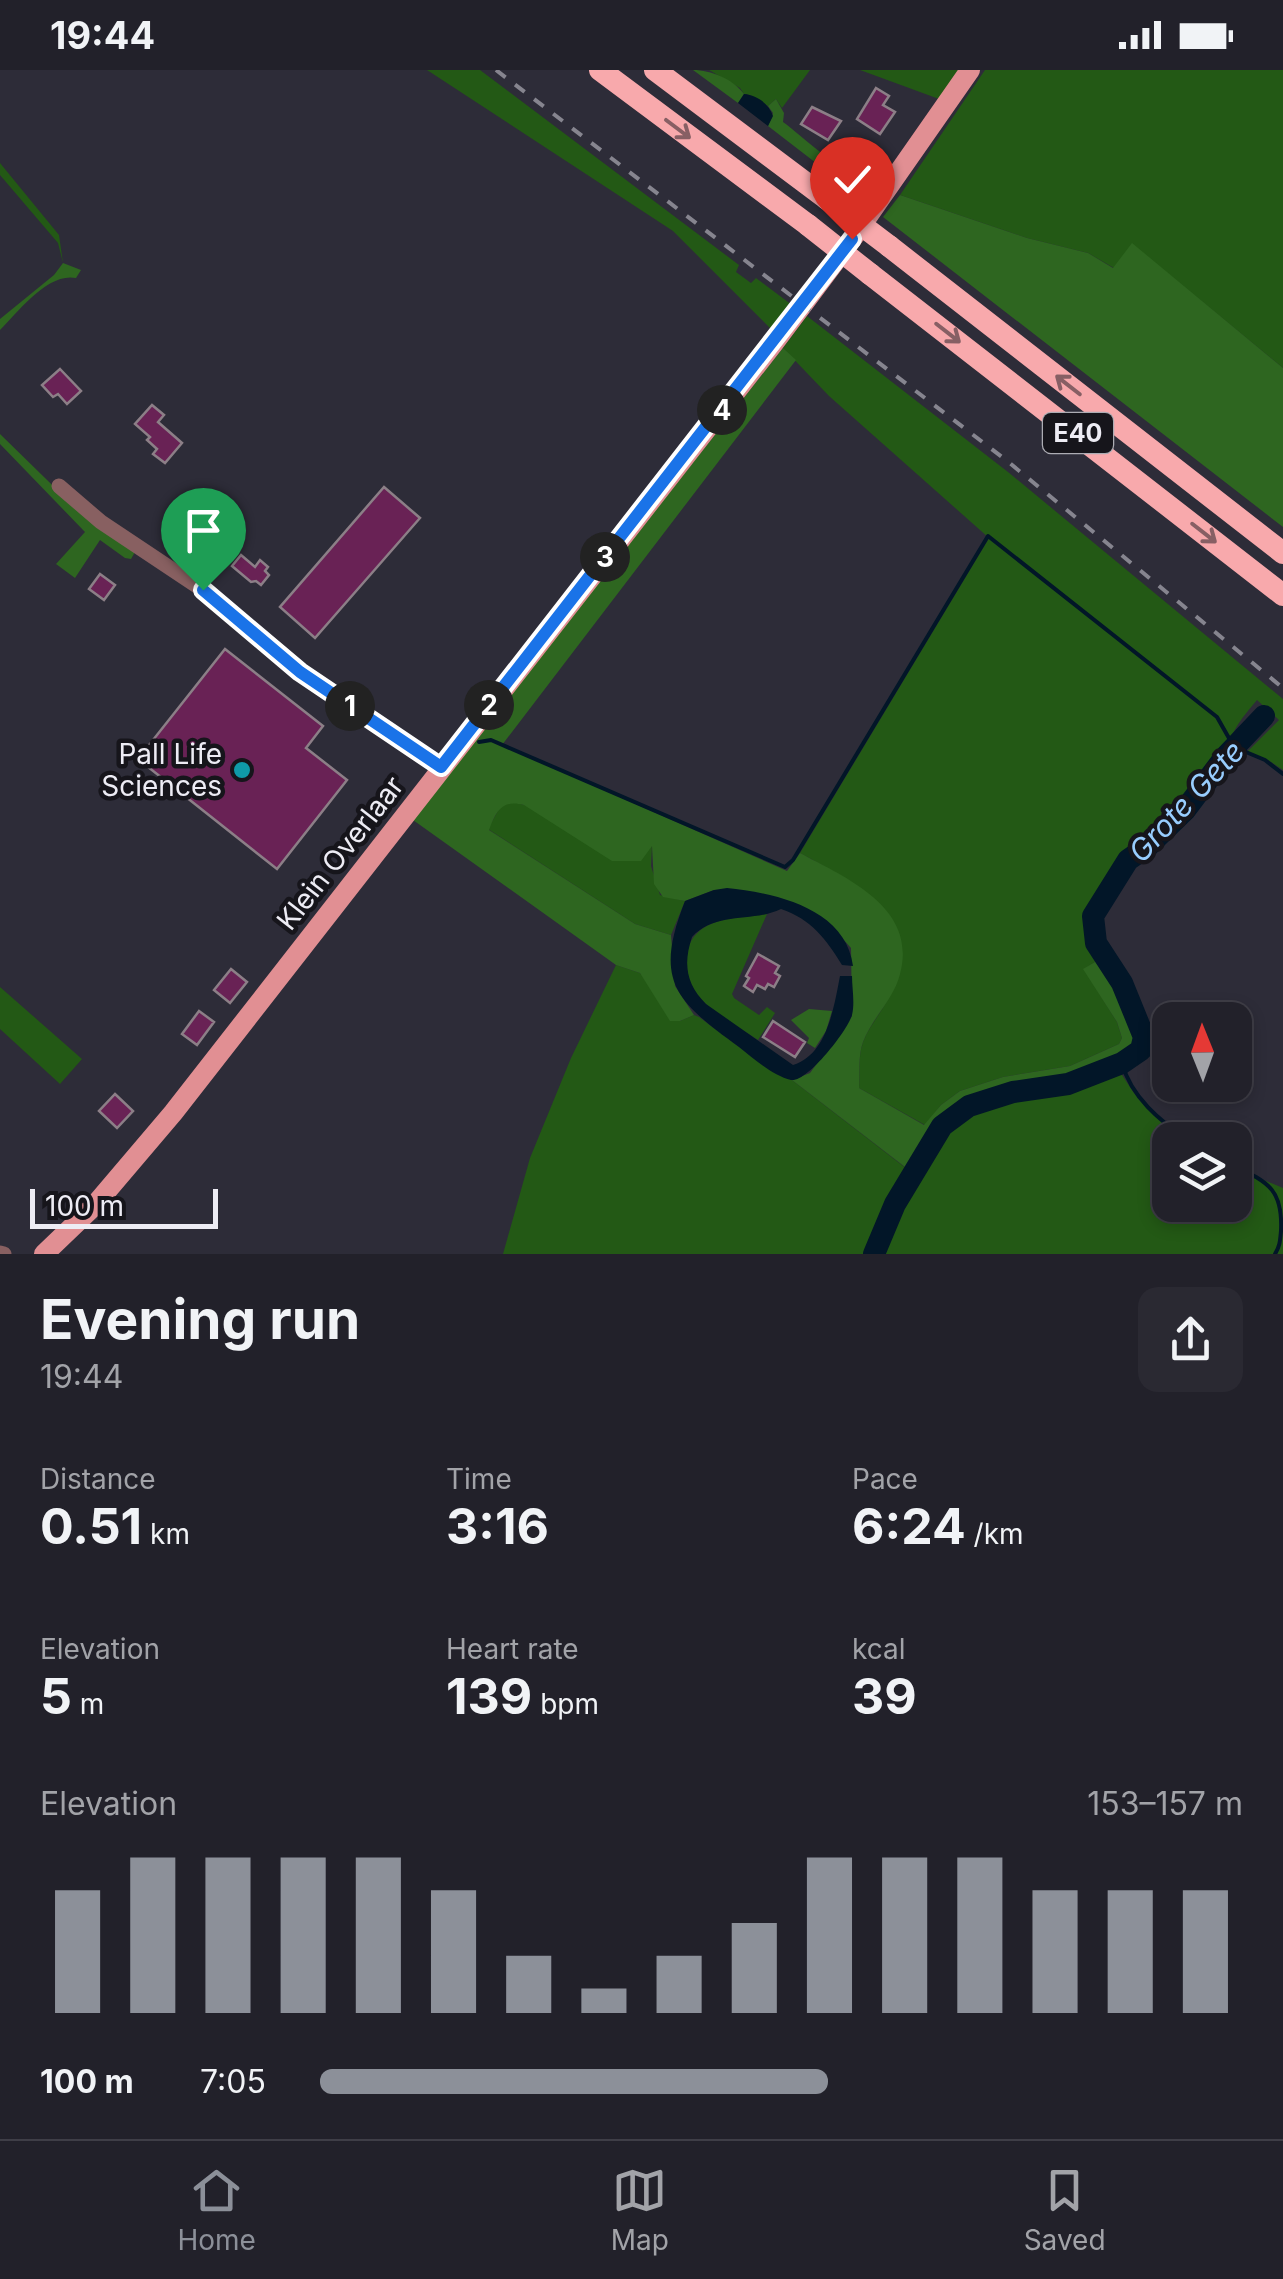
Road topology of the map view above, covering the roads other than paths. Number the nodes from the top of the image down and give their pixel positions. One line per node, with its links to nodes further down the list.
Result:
1 (600, 70): 6 (highway, E40, one-way to 6, bridge)
2 (655, 70): 5 (highway, E40, one-way to 2, bridge)
3 (970, 70): 7 (main road, Klein Overlaar)
4 (58, 486): 7 (street)
5 (1283, 553)
6 (1283, 595)
7 (441, 767): 8 (main road, Klein Overlaar)
8 (44, 1254)

